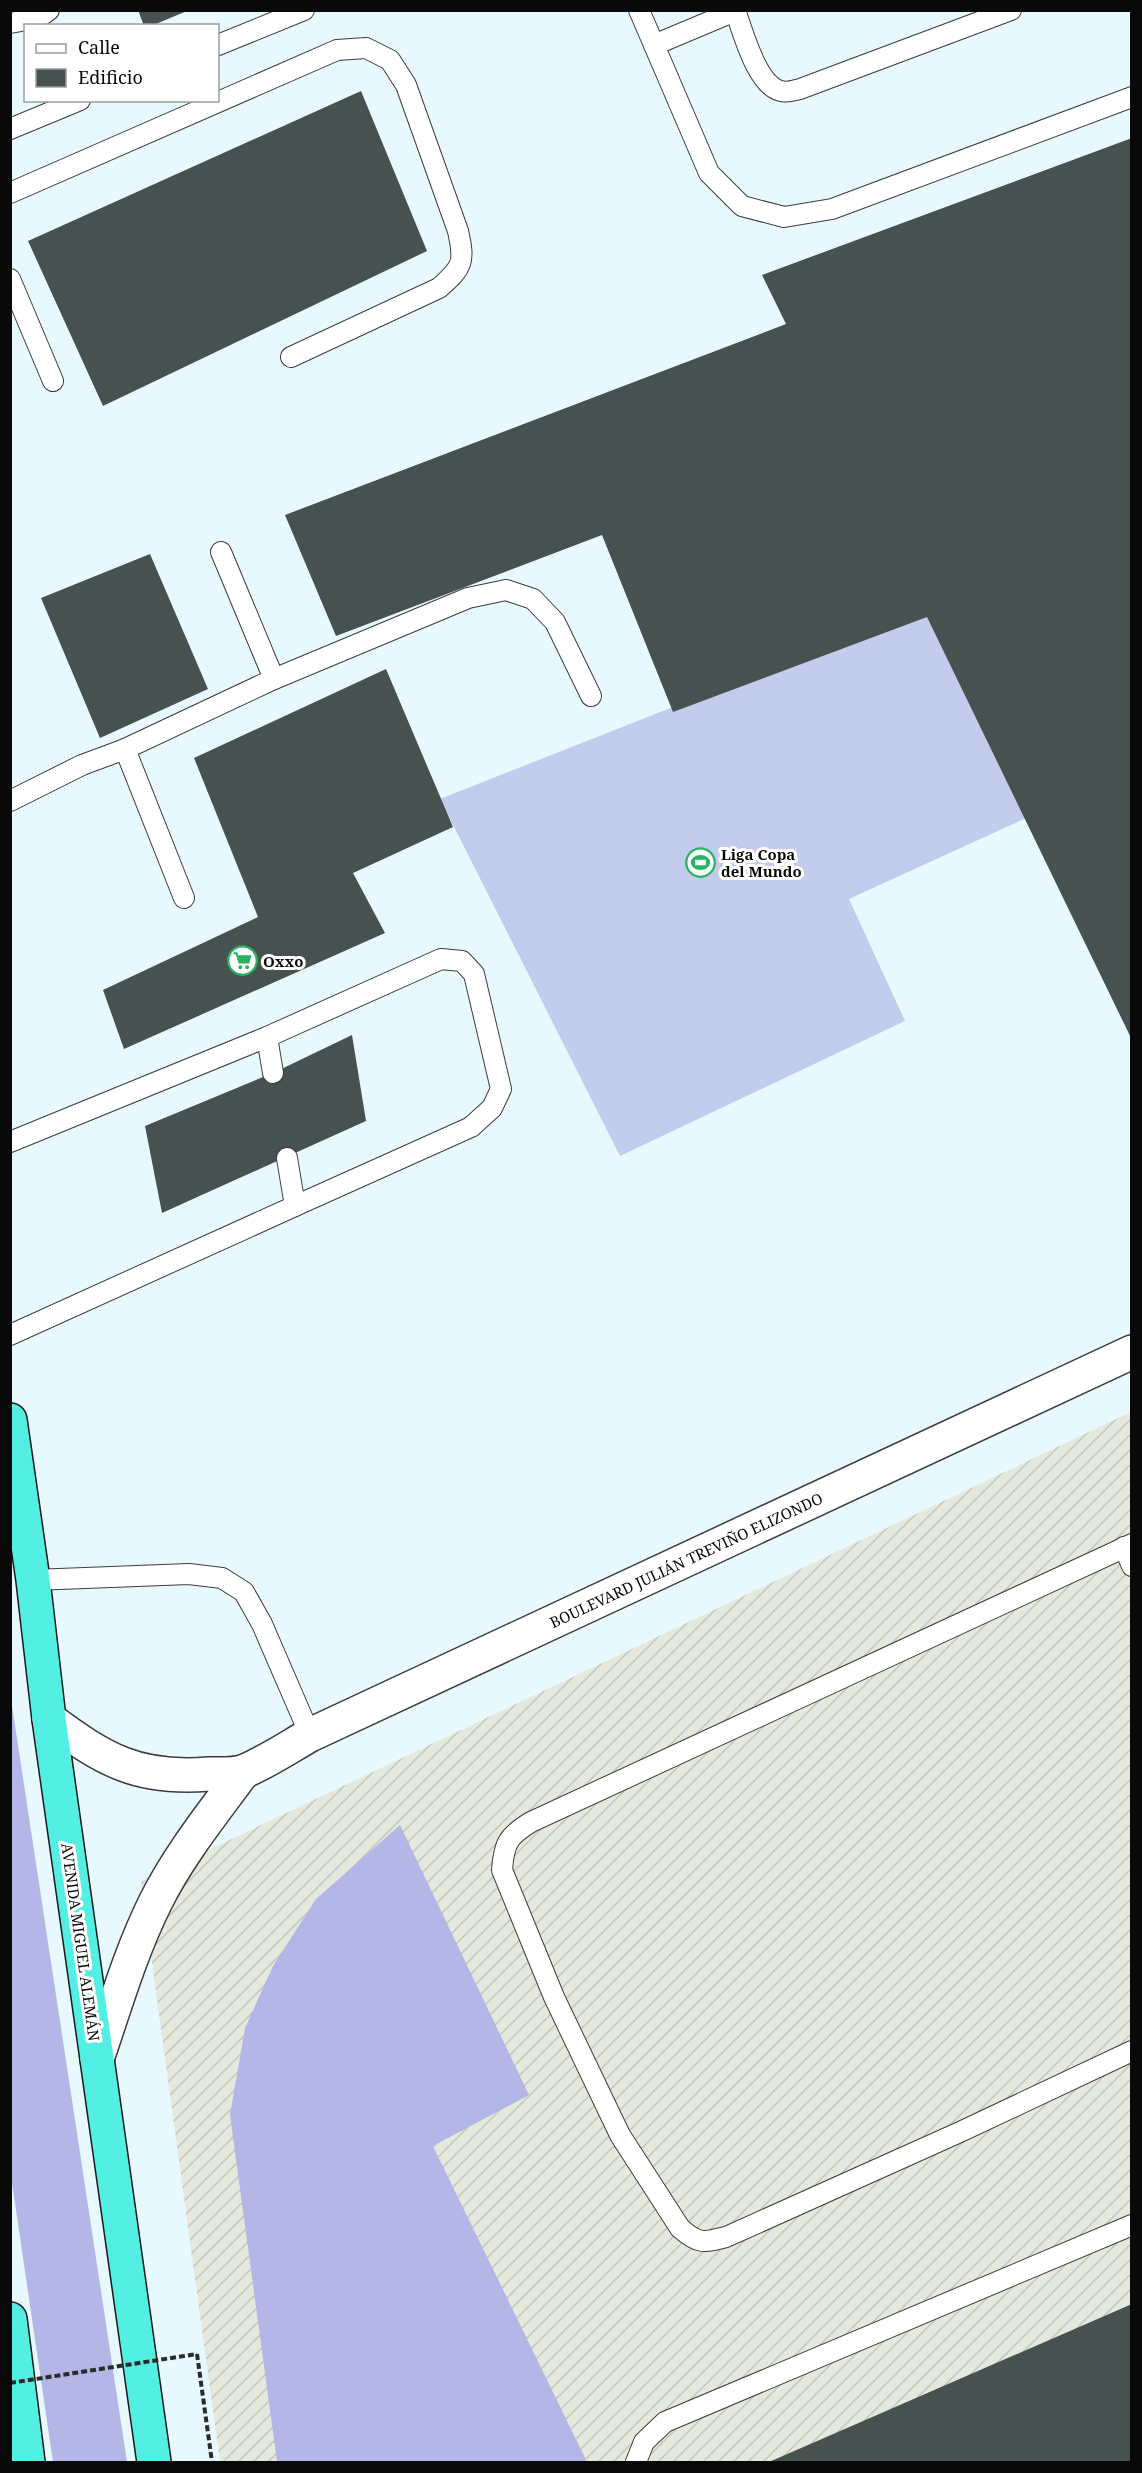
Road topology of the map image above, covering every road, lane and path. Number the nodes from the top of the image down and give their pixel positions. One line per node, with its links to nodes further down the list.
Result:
1 (49, 10): 6 (lane)
2 (304, 10): 7 (lane)
3 (639, 10): 8 (lane)
4 (1011, 10): 5 (lane)
5 (735, 11): 8 (lane)
6 (10, 23)
7 (219, 45)
8 (654, 45): 9 (lane)
9 (1131, 97)
10 (75, 102): 13 (lane)
11 (218, 102): 14 (lane)
12 (219, 102): 16 (lane)
13 (10, 129)
14 (10, 193)
15 (10, 279): 17 (lane)
16 (291, 357)
17 (53, 381)
18 (221, 552): 19 (lane)
19 (274, 679): 20 (lane); 21 (lane)
20 (591, 696)
21 (125, 749): 22 (lane); 23 (lane)
22 (10, 801)
23 (184, 898)
24 (267, 1037): 25 (lane); 26 (lane); 28 (lane)
25 (273, 1073)
26 (10, 1142)
27 (287, 1158): 28 (lane)
28 (295, 1206): 29 (lane)
29 (10, 1335)
30 (1131, 1352): 36 (street, BOULEVARD JULIÁN TREVIÑO ELIZONDO)
31 (10, 1420): 34 (highway, AVENIDA MIGUEL ALEMÁN)
32 (1128, 1546): 33 (lane); 38 (lane)
33 (1131, 1566)
34 (33, 1580): 35 (highway, AVENIDA MIGUEL ALEMÁN); 36 (lane)
35 (49, 1719): 37 (street, BOULEVARD JULIÁN TREVIÑO ELIZONDO); 39 (highway, AVENIDA MIGUEL ALEMÁN)
36 (310, 1735): 37 (street, BOULEVARD JULIÁN TREVIÑO ELIZONDO)
37 (243, 1772): 39 (street, BOULEVARD JULIÁN TREVIÑO ELIZONDO)
38 (1131, 2051)
39 (97, 2059): 44 (highway, AVENIDA MIGUEL ALEMÁN)
40 (1131, 2225): 46 (lane)
41 (10, 2319): 43 (highway)
42 (10, 2383): 45 (path, bridge)
43 (28, 2463)
44 (154, 2463)
45 (212, 2463)
46 (636, 2463)

